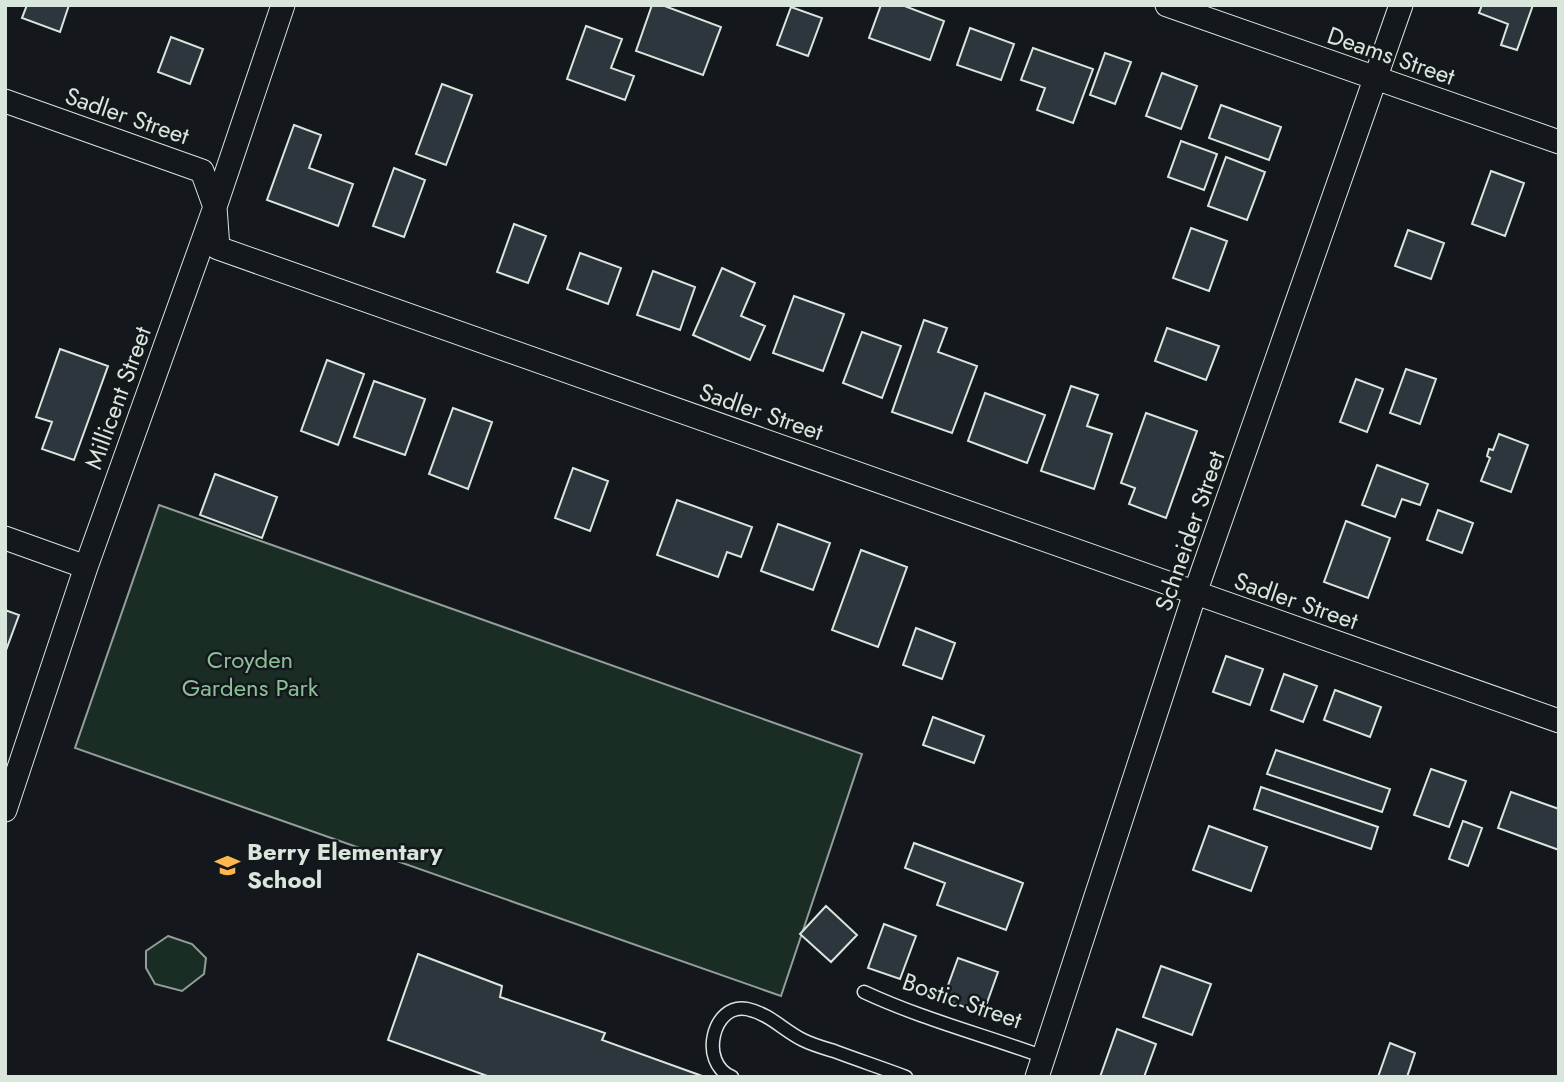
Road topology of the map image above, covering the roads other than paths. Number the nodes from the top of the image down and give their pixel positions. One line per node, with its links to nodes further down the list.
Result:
1 (283, 5): 7 (street, Millicent Street)
2 (1167, 5): 4 (street, Deams Street)
3 (1401, 5): 4 (street, Schneider Street)
4 (1376, 79): 6 (street, Deams Street); 10 (street, Schneider Street)
5 (5, 101): 7 (street, Sadler Street)
6 (1559, 142)
7 (215, 207): 9 (street, Millicent Street); 10 (street, Sadler Street)
8 (5, 538): 9 (street)
9 (86, 567): 12 (street, Millicent Street)
10 (1195, 593): 11 (street, Sadler Street); 14 (street, Schneider Street)
11 (1559, 721)
12 (5, 810)
13 (864, 992): 14 (lane, Bostic Street)
14 (1040, 1067)
15 (732, 1077): 16 (lane)
16 (906, 1077)

